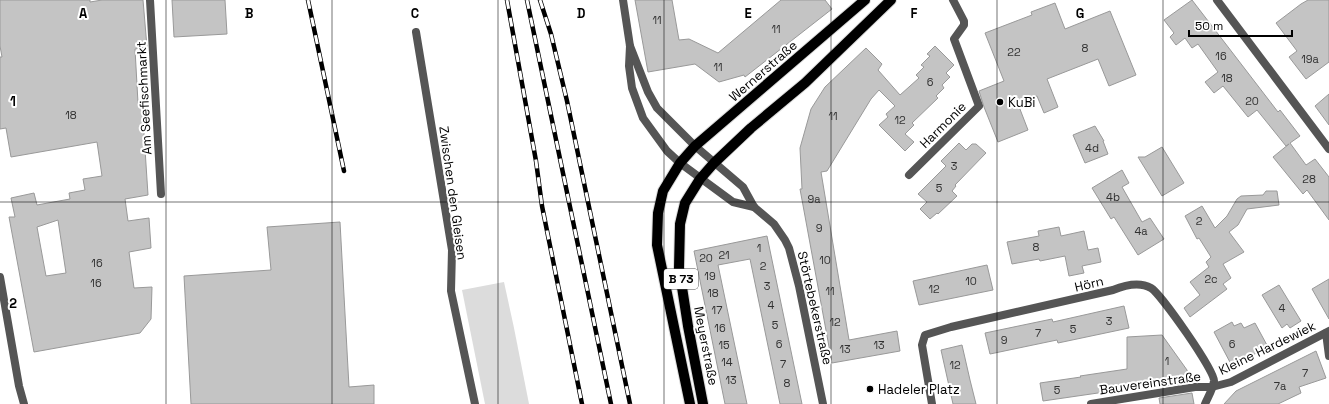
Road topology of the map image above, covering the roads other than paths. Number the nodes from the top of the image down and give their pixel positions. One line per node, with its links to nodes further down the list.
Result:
1 (150, 0): 15 (street, Am Seefischmarkt)
2 (623, 0): 8 (street)
3 (865, 0): 9 (main road, Wernerstraße / B 73)
4 (891, 0): 12 (main road, B 73)
5 (954, 0): 13 (street, Harmonie)
6 (1217, 0): 10 (street)
7 (416, 32): 22 (street, Zwischen den Gleisen)
8 (630, 46): 9 (street); 11 (street)
9 (695, 146): 11 (main road, Wernerstraße / B 73); 12 (street)
10 (1329, 149)
11 (680, 163): 14 (street); 23 (main road, Meyerstraße / B 73)
12 (714, 163): 14 (main road, Meyerstraße / B 73); 16 (street, Störtebekerstraße)
13 (909, 175)
14 (700, 179): 16 (street); 24 (main road, Meyerstraße / B 73)
15 (161, 194)
16 (754, 206): 25 (street, Störtebekerstraße)
17 (0, 277): 21 (street)
18 (1327, 332): 19 (street); 20 (street, Kleine Hardewiek)
19 (1329, 356)
20 (1212, 387): 26 (street, Hörn); 27 (street, Bauvereinstraße); 28 (street, Kleine Hardewiek)
21 (24, 404)
22 (475, 404)
23 (690, 404)
24 (703, 404)
25 (823, 404)
26 (932, 404)
27 (1091, 404)
28 (1205, 404)

